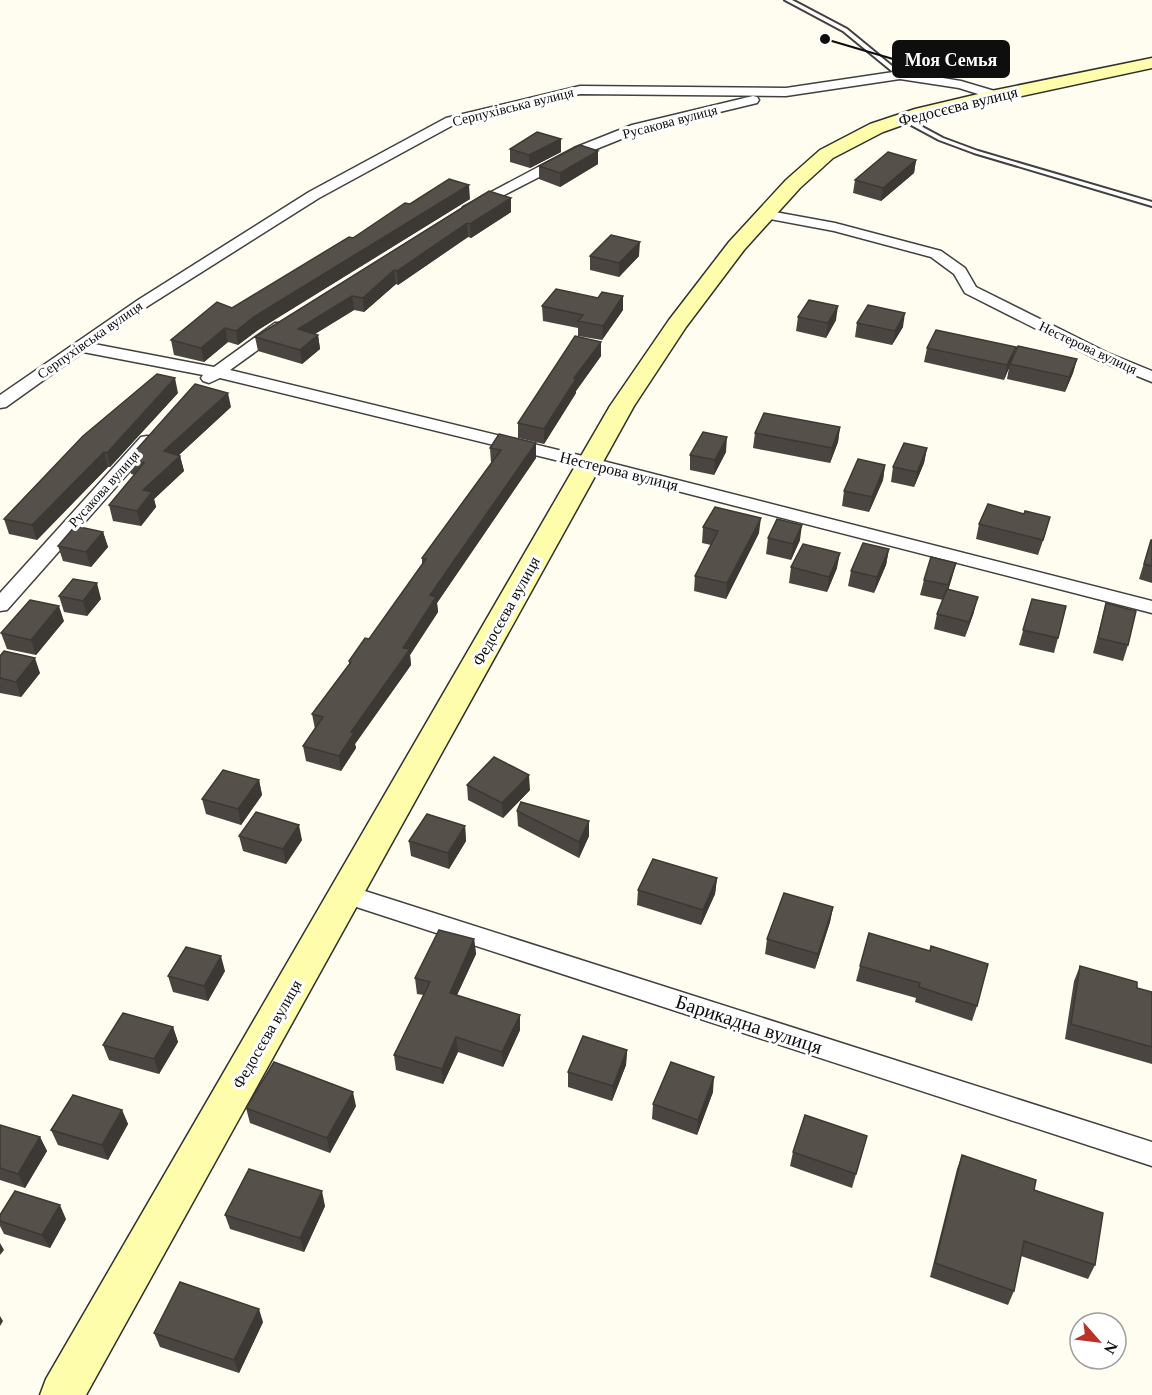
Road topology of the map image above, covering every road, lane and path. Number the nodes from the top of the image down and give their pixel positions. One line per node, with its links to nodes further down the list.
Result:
1 (790, 0): 3 (lane)
2 (1152, 63): 5 (main road, Федосєєва вулиця)
3 (900, 75): 4 (street, Серпухівська вулиця); 5 (street, Серпухівська вулиця)
4 (786, 92): 9 (street, Русакова вулиця); 11 (street, Серпухівська вулиця)
5 (994, 95): 6 (main road, Федосєєва вулиця)
6 (902, 118): 7 (lane); 8 (main road, Федосєєва вулиця)
7 (1152, 204)
8 (764, 214): 13 (street, Нестерова вулиця); 17 (main road, Федосєєва вулиця)
9 (457, 216)
10 (295, 316): 12 (street)
11 (82, 347): 12 (street, Нестерова вулиця); 15 (street, Серпухівська вулиця)
12 (216, 372): 14 (street); 17 (street, Нестерова вулиця)
13 (1152, 377)
14 (193, 390)
15 (0, 403)
16 (154, 433): 18 (street, Русакова вулиця)
17 (589, 463): 19 (street, Нестерова вулиця); 20 (main road, Федосєєва вулиця)
18 (0, 605)
19 (1152, 607)
20 (346, 894): 21 (street, Барикадна вулиця); 22 (main road, Федосєєва вулиця)
21 (1152, 1154)
22 (62, 1395)

